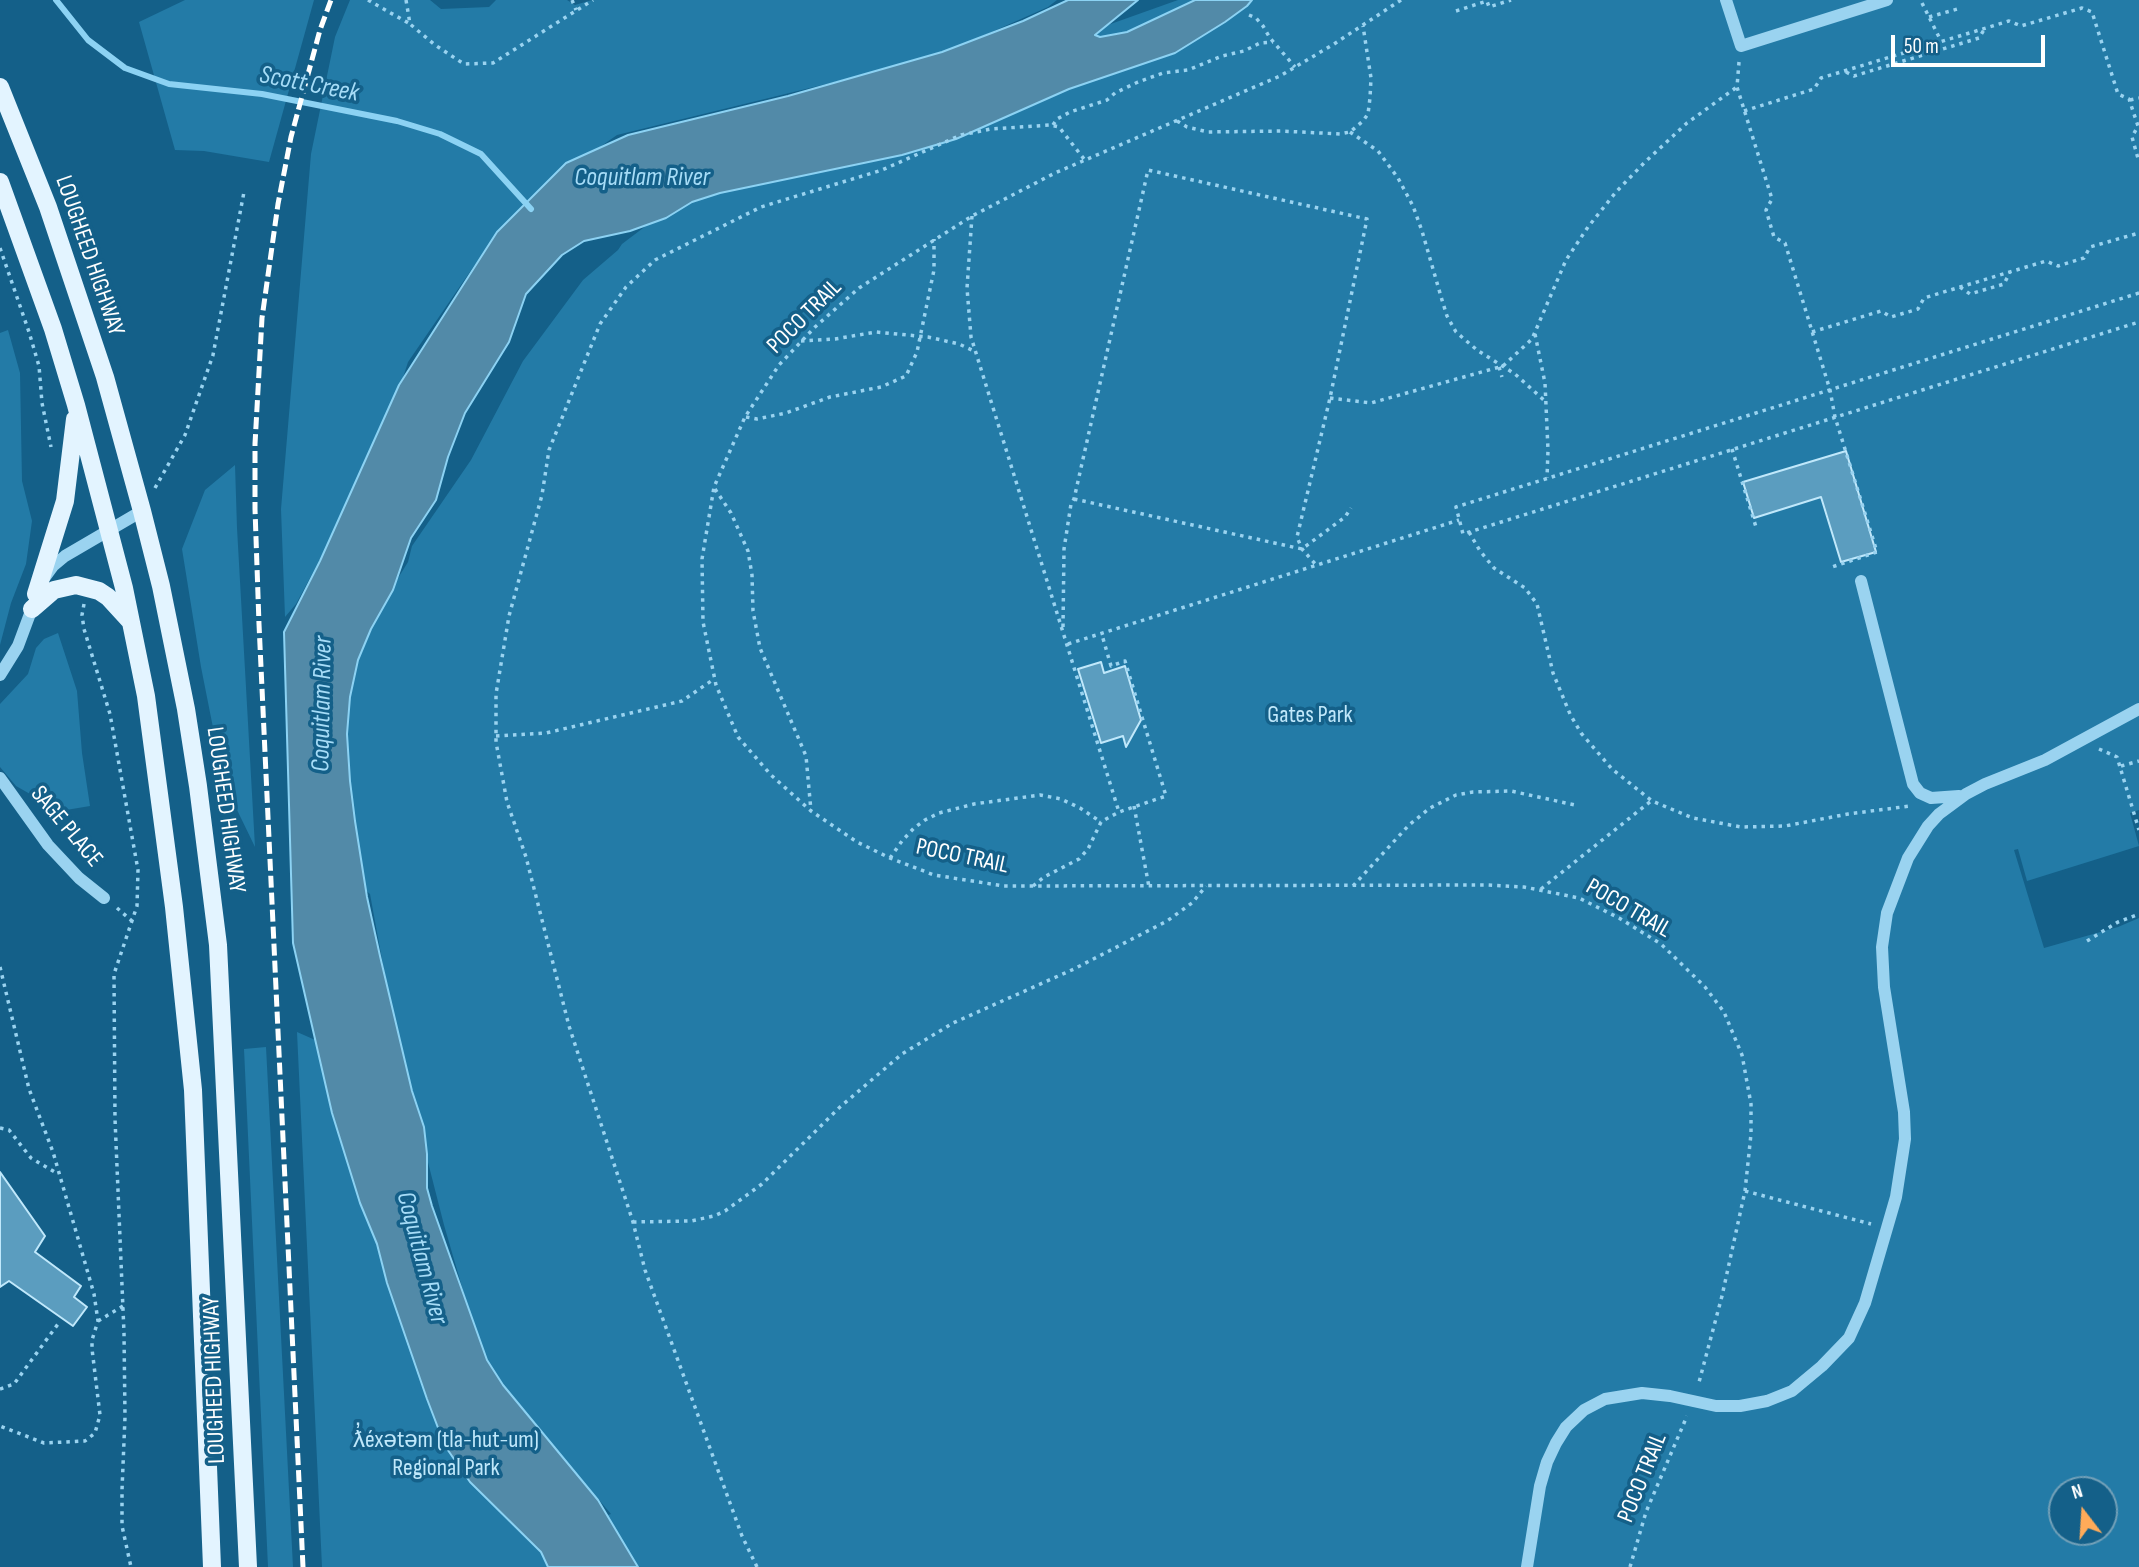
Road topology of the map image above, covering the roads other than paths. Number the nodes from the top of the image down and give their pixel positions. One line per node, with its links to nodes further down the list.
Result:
1 (1727, 0): 2 (street)
2 (1887, 0)
3 (0, 87): 6 (main road, LOUGHEED HIGHWAY)
4 (0, 183): 5 (main road, LOUGHEED HIGHWAY)
5 (76, 405): 7 (main road, LOUGHEED HIGHWAY); 9 (main road)
6 (142, 511): 7 (street); 17 (main road, LOUGHEED HIGHWAY)
7 (108, 531): 9 (street); 10 (main road, LOUGHEED HIGHWAY)
8 (1861, 581): 14 (street)
9 (34, 601): 10 (main road); 11 (street)
10 (133, 625): 16 (main road, LOUGHEED HIGHWAY)
11 (0, 675)
12 (2139, 709): 14 (street)
13 (0, 778): 15 (street, SAGE PLACE)
14 (1966, 794): 18 (street)
15 (104, 898)
16 (212, 1567)
17 (248, 1567)
18 (1527, 1567)

